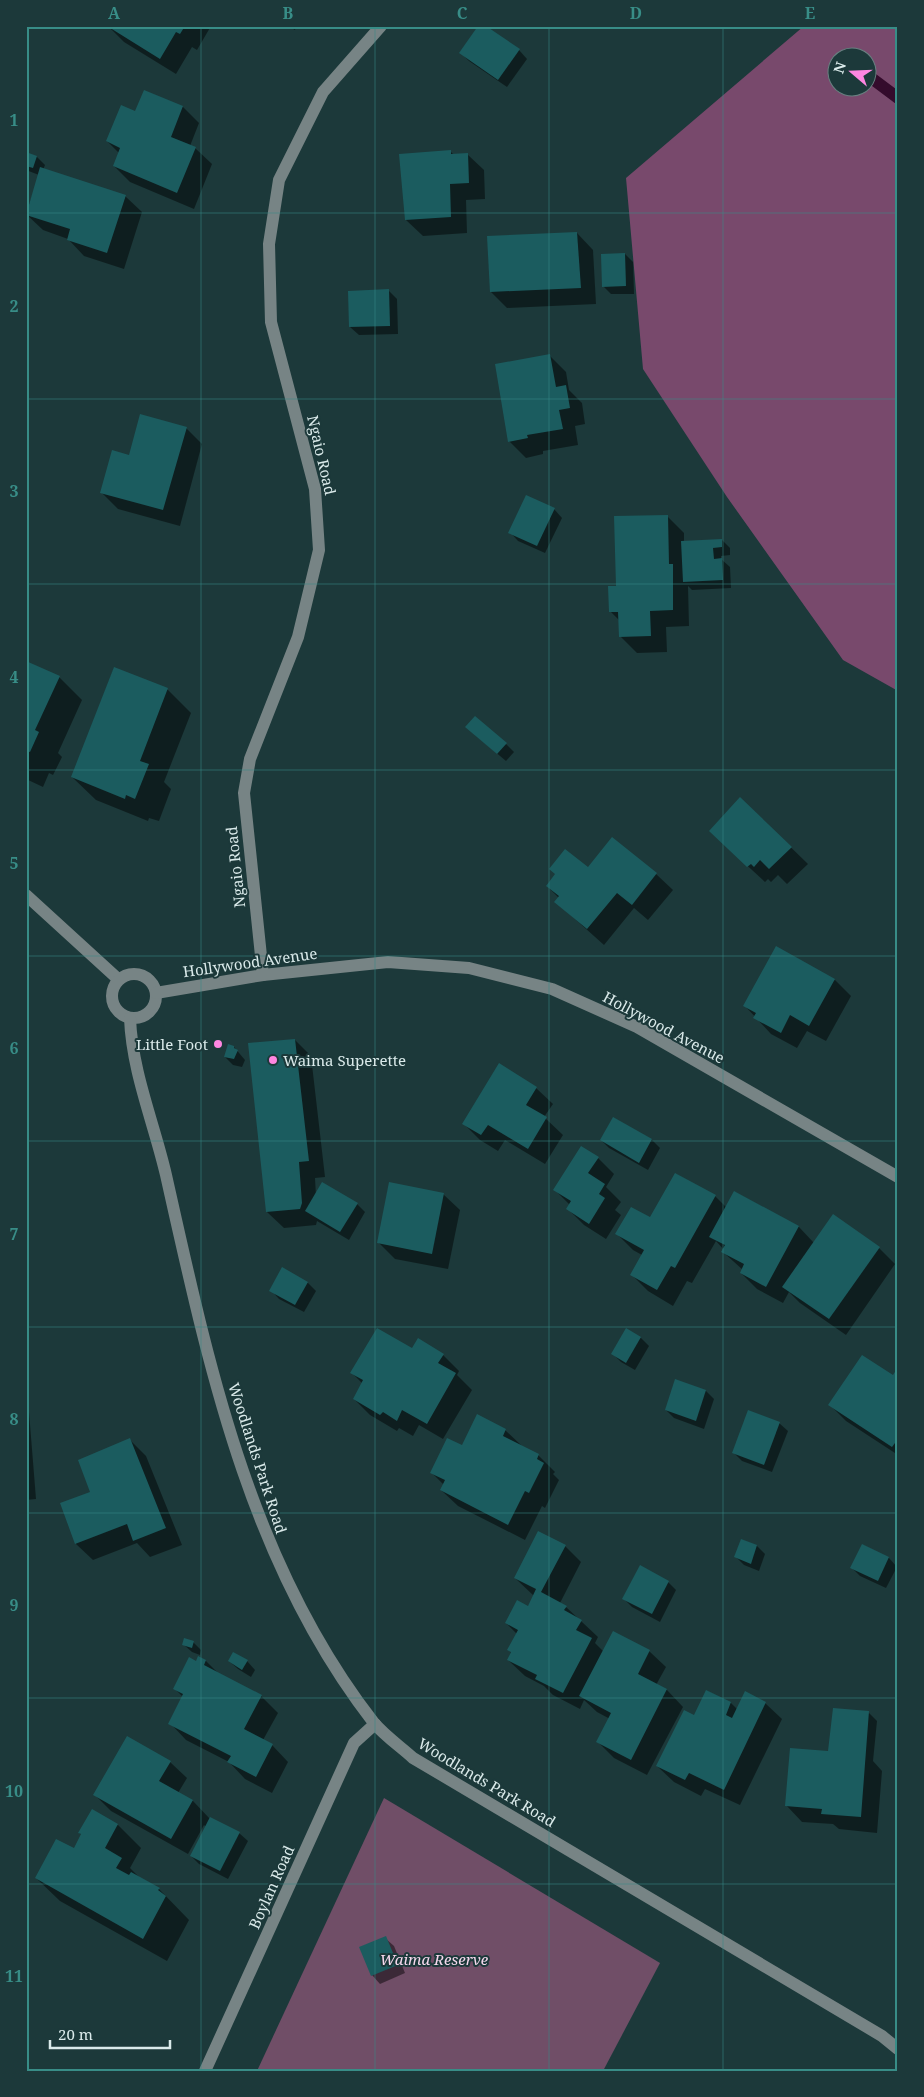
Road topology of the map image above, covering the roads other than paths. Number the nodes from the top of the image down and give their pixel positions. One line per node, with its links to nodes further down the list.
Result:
1 (381, 26): 3 (street, Ngaio Road)
2 (26, 895): 4 (street)
3 (263, 975): 5 (street, Hollywood Avenue); 7 (street, Hollywood Avenue)
4 (118, 979): 5 (street); 6 (street)
5 (156, 993): 6 (street)
6 (130, 1018): 8 (street, Woodlands Park Road)
7 (898, 1177)
8 (376, 1724): 9 (street, Woodlands Park Road); 10 (street, Boylan Road)
9 (898, 2049)
10 (205, 2071)

